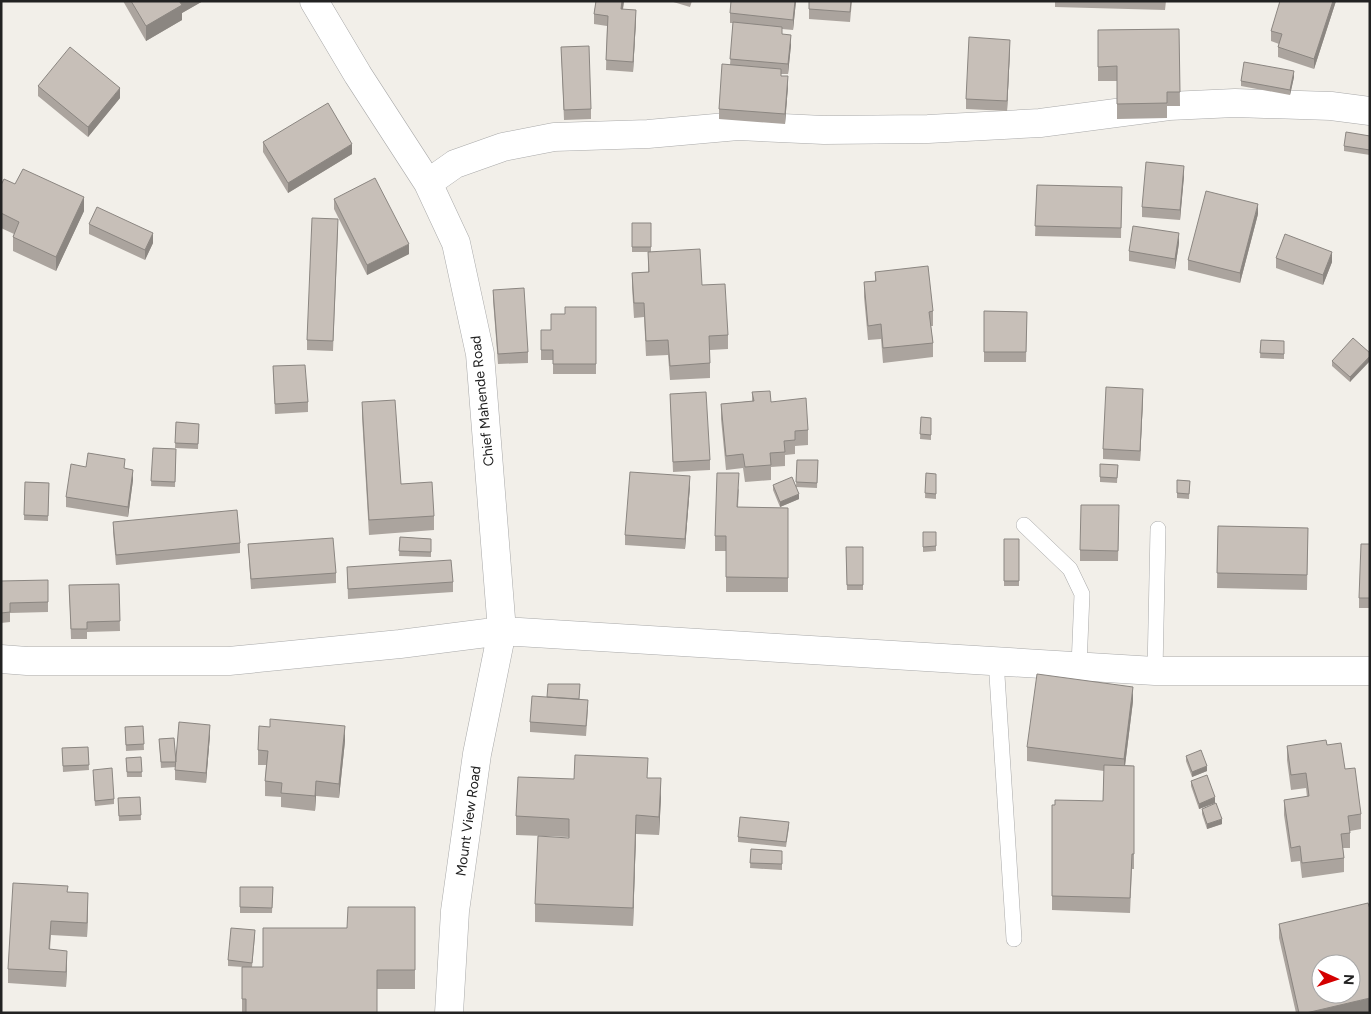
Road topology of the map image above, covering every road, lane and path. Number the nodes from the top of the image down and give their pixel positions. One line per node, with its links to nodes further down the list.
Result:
1 (314, 1): 3 (street, Chief Mahende Road)
2 (1370, 111): 3 (street)
3 (428, 182): 6 (street, Chief Mahende Road)
4 (1024, 525): 9 (lane)
5 (1158, 529): 10 (lane)
6 (502, 631): 7 (street); 8 (street); 13 (street, Mount View Road)
7 (1, 659)
8 (996, 660): 9 (street); 12 (lane)
9 (1079, 666): 10 (street)
10 (1156, 671): 11 (street)
11 (1370, 672)
12 (1014, 939)
13 (449, 1013)

